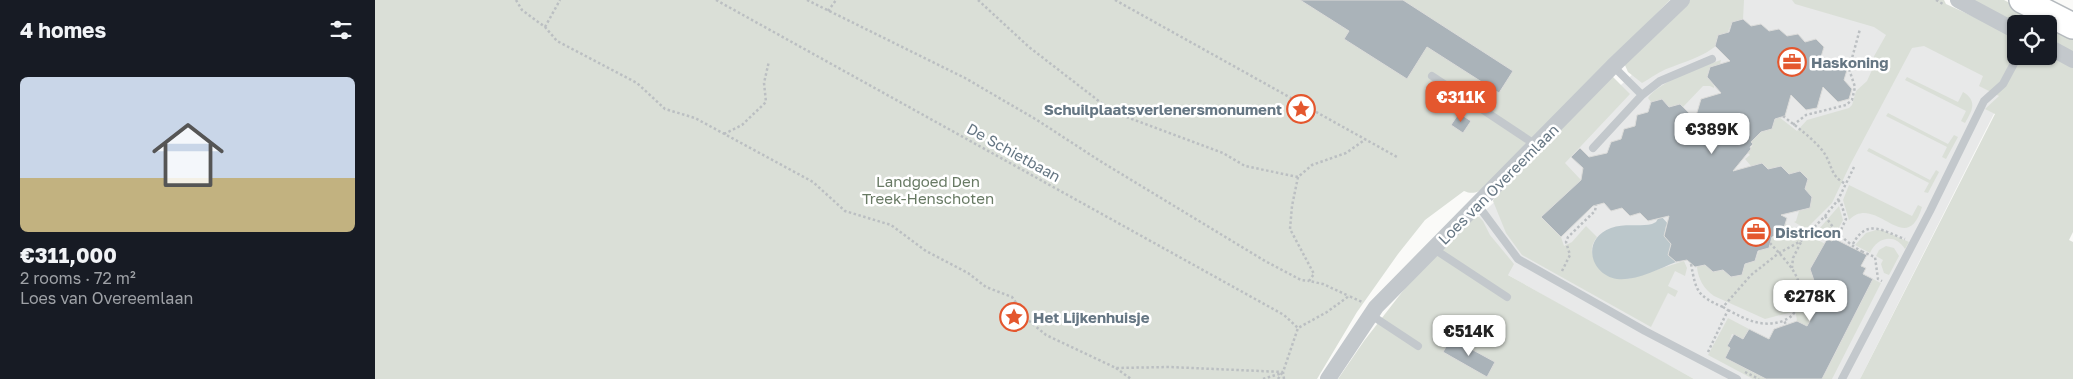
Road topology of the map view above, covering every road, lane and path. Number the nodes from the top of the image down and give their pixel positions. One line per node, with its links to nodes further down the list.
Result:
1 (516, 0): 14 (path)
2 (559, 0): 14 (path)
3 (716, 0): 57 (path, De Schietbaan)
4 (807, 0): 11 (path)
5 (836, 0): 11 (path)
6 (978, 0): 32 (path)
7 (1115, 0): 27 (path)
8 (1682, 0): 21 (street, Loes van Overeemlaan)
9 (1958, 0): 12 (street)
10 (2022, 0): 13 (main road)
11 (828, 11): 47 (path)
12 (2007, 26)
13 (2073, 26)
14 (545, 27): 26 (path)
15 (1860, 29): 25 (path)
16 (2057, 51): 18 (street)
17 (1712, 59): 23 (lane)
18 (2073, 60)
19 (769, 61): 26 (path)
20 (2013, 65): 40 (lane)
21 (1613, 66): 23 (lane); 28 (street, Loes van Overeemlaan)
22 (1432, 76): 28 (lane)
23 (1643, 95): 29 (lane)
24 (1783, 116): 25 (path)
25 (1793, 124): 33 (path)
26 (724, 134): 60 (path)
27 (1366, 139): 30 (path); 32 (path)
28 (1536, 145): 35 (street, Loes van Overeemlaan)
29 (1593, 148)
30 (1397, 157)
31 (1855, 165): 33 (path)
32 (1298, 177): 47 (path)
33 (1846, 184): 34 (path)
34 (1839, 200): 37 (path); 38 (path)
35 (1477, 204): 43 (street, Loes van Overeemlaan); 48 (lane)
36 (1596, 205): 48 (path)
37 (1825, 216): 39 (path); 49 (path)
38 (1840, 232)
39 (1801, 241): 44 (path); 46 (path)
40 (1913, 242): 42 (path); 68 (lane)
41 (1770, 243): 44 (path)
42 (1853, 244)
43 (1434, 249): 51 (lane); 54 (street, Loes van Overeemlaan)
44 (1779, 253): 46 (path); 52 (path)
45 (1691, 264): 52 (path)
46 (1793, 268): 55 (path)
47 (1309, 281): 50 (path)
48 (1556, 281): 59 (lane)
49 (1883, 282)
50 (1349, 296): 54 (path); 57 (path)
51 (1507, 297)
52 (1723, 307): 53 (path)
53 (1728, 310): 55 (path); 59 (path)
54 (1374, 311): 58 (lane); 66 (street, Loes van Overeemlaan)
55 (1784, 320): 56 (path)
56 (1786, 325)
57 (1298, 328): 61 (path)
58 (1418, 346)
59 (1703, 361): 67 (lane)
60 (1116, 368): 61 (path); 62 (path)
61 (1283, 372): 63 (path); 64 (path); 65 (path)
62 (1131, 379)
63 (1263, 379)
64 (1278, 379)
65 (1284, 379)
66 (1328, 379)
67 (1737, 379)
68 (1842, 379)

